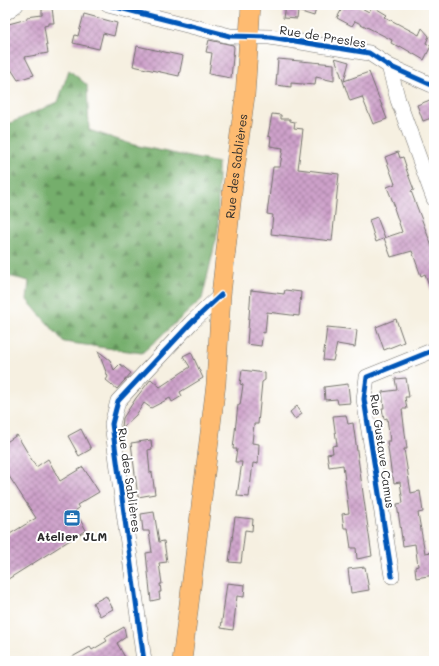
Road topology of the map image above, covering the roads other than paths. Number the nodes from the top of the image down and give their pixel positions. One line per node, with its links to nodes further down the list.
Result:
1 (16, 5): 5 (street)
2 (108, 5): 6 (street, Rue de Presles)
3 (240, 5): 6 (main road)
4 (251, 5): 6 (main road, Rue des Sablières)
5 (5, 12)
6 (250, 38): 7 (street, Rue de Presles); 10 (main road, Rue des Sablières)
7 (389, 66): 8 (street, Rue de Presles); 9 (street)
8 (434, 86)
9 (434, 199)
10 (221, 295): 11 (street, Rue des Sablières); 12 (main road, Rue des Sablières)
11 (199, 316): 12 (street); 15 (street, Rue des Sablières)
12 (219, 325): 16 (main road, Rue des Sablières)
13 (434, 350): 14 (street, Rue Gustave Camus)
14 (392, 576)
15 (144, 661)
16 (182, 661)

